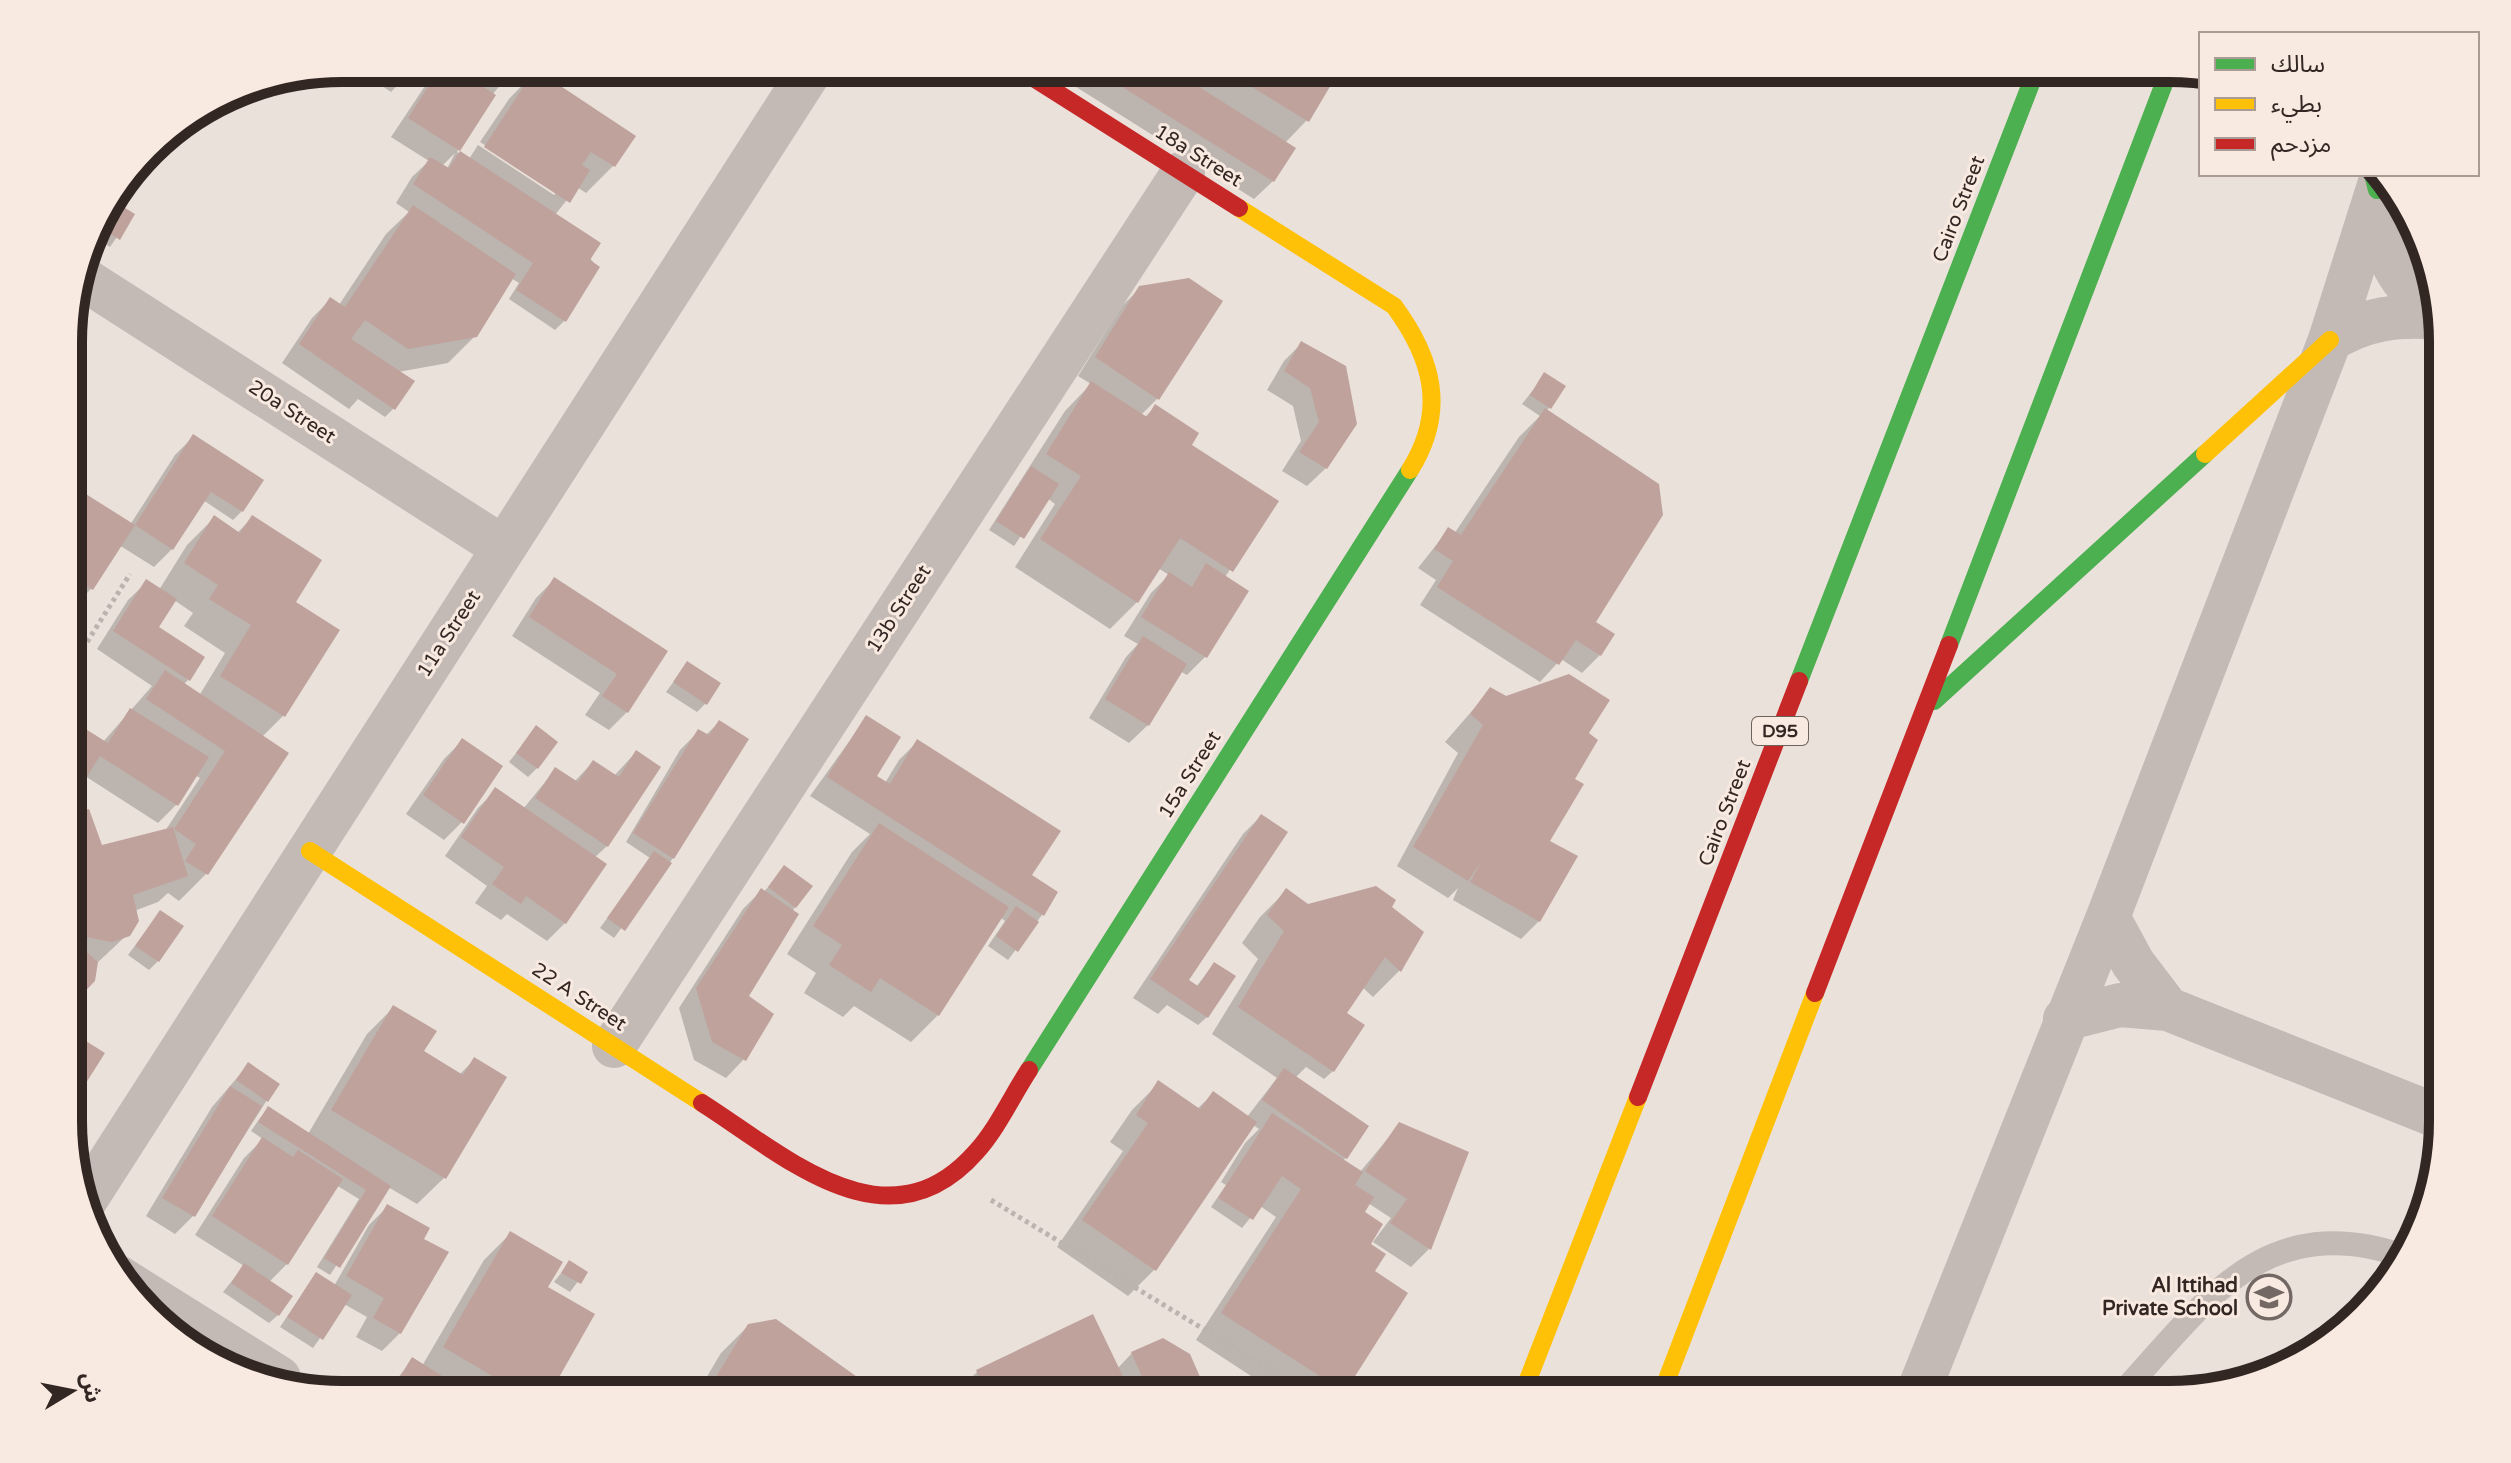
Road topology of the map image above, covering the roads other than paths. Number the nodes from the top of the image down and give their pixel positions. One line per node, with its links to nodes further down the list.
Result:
1 (2032, 82): 26 (main road, Cairo Street / D95)
2 (2165, 82): 14 (main road)
3 (803, 83): 13 (street, 11a Street)
4 (1041, 83): 5 (main road, 18a Street)
5 (1183, 173): 8 (main road, 18a Street); 19 (street, 13b Street)
6 (2376, 186): 12 (street)
7 (2379, 191): 10 (street)
8 (1355, 281): 21 (main road, 15a Street)
9 (89, 283): 13 (street, 20a Street)
10 (2426, 306)
11 (2428, 318): 12 (street)
12 (2330, 340): 14 (main road); 16 (street)
13 (504, 548): 15 (street, 11a Street)
14 (1926, 708): 27 (main road)
15 (310, 851): 19 (main road, 22 A Street); 22 (street, 11a Street)
16 (2108, 917): 17 (street); 18 (street)
17 (2168, 1009): 18 (street); 20 (street)
18 (2065, 1019): 28 (street)
19 (614, 1046): 21 (main road, 22 A Street)
20 (2428, 1112)
21 (824, 1181)
22 (92, 1190)
23 (2393, 1253): 29 (lane)
24 (153, 1299): 25 (street)
25 (263, 1368)
26 (1528, 1380)
27 (1667, 1380)
28 (1923, 1380)
29 (2134, 1380)

